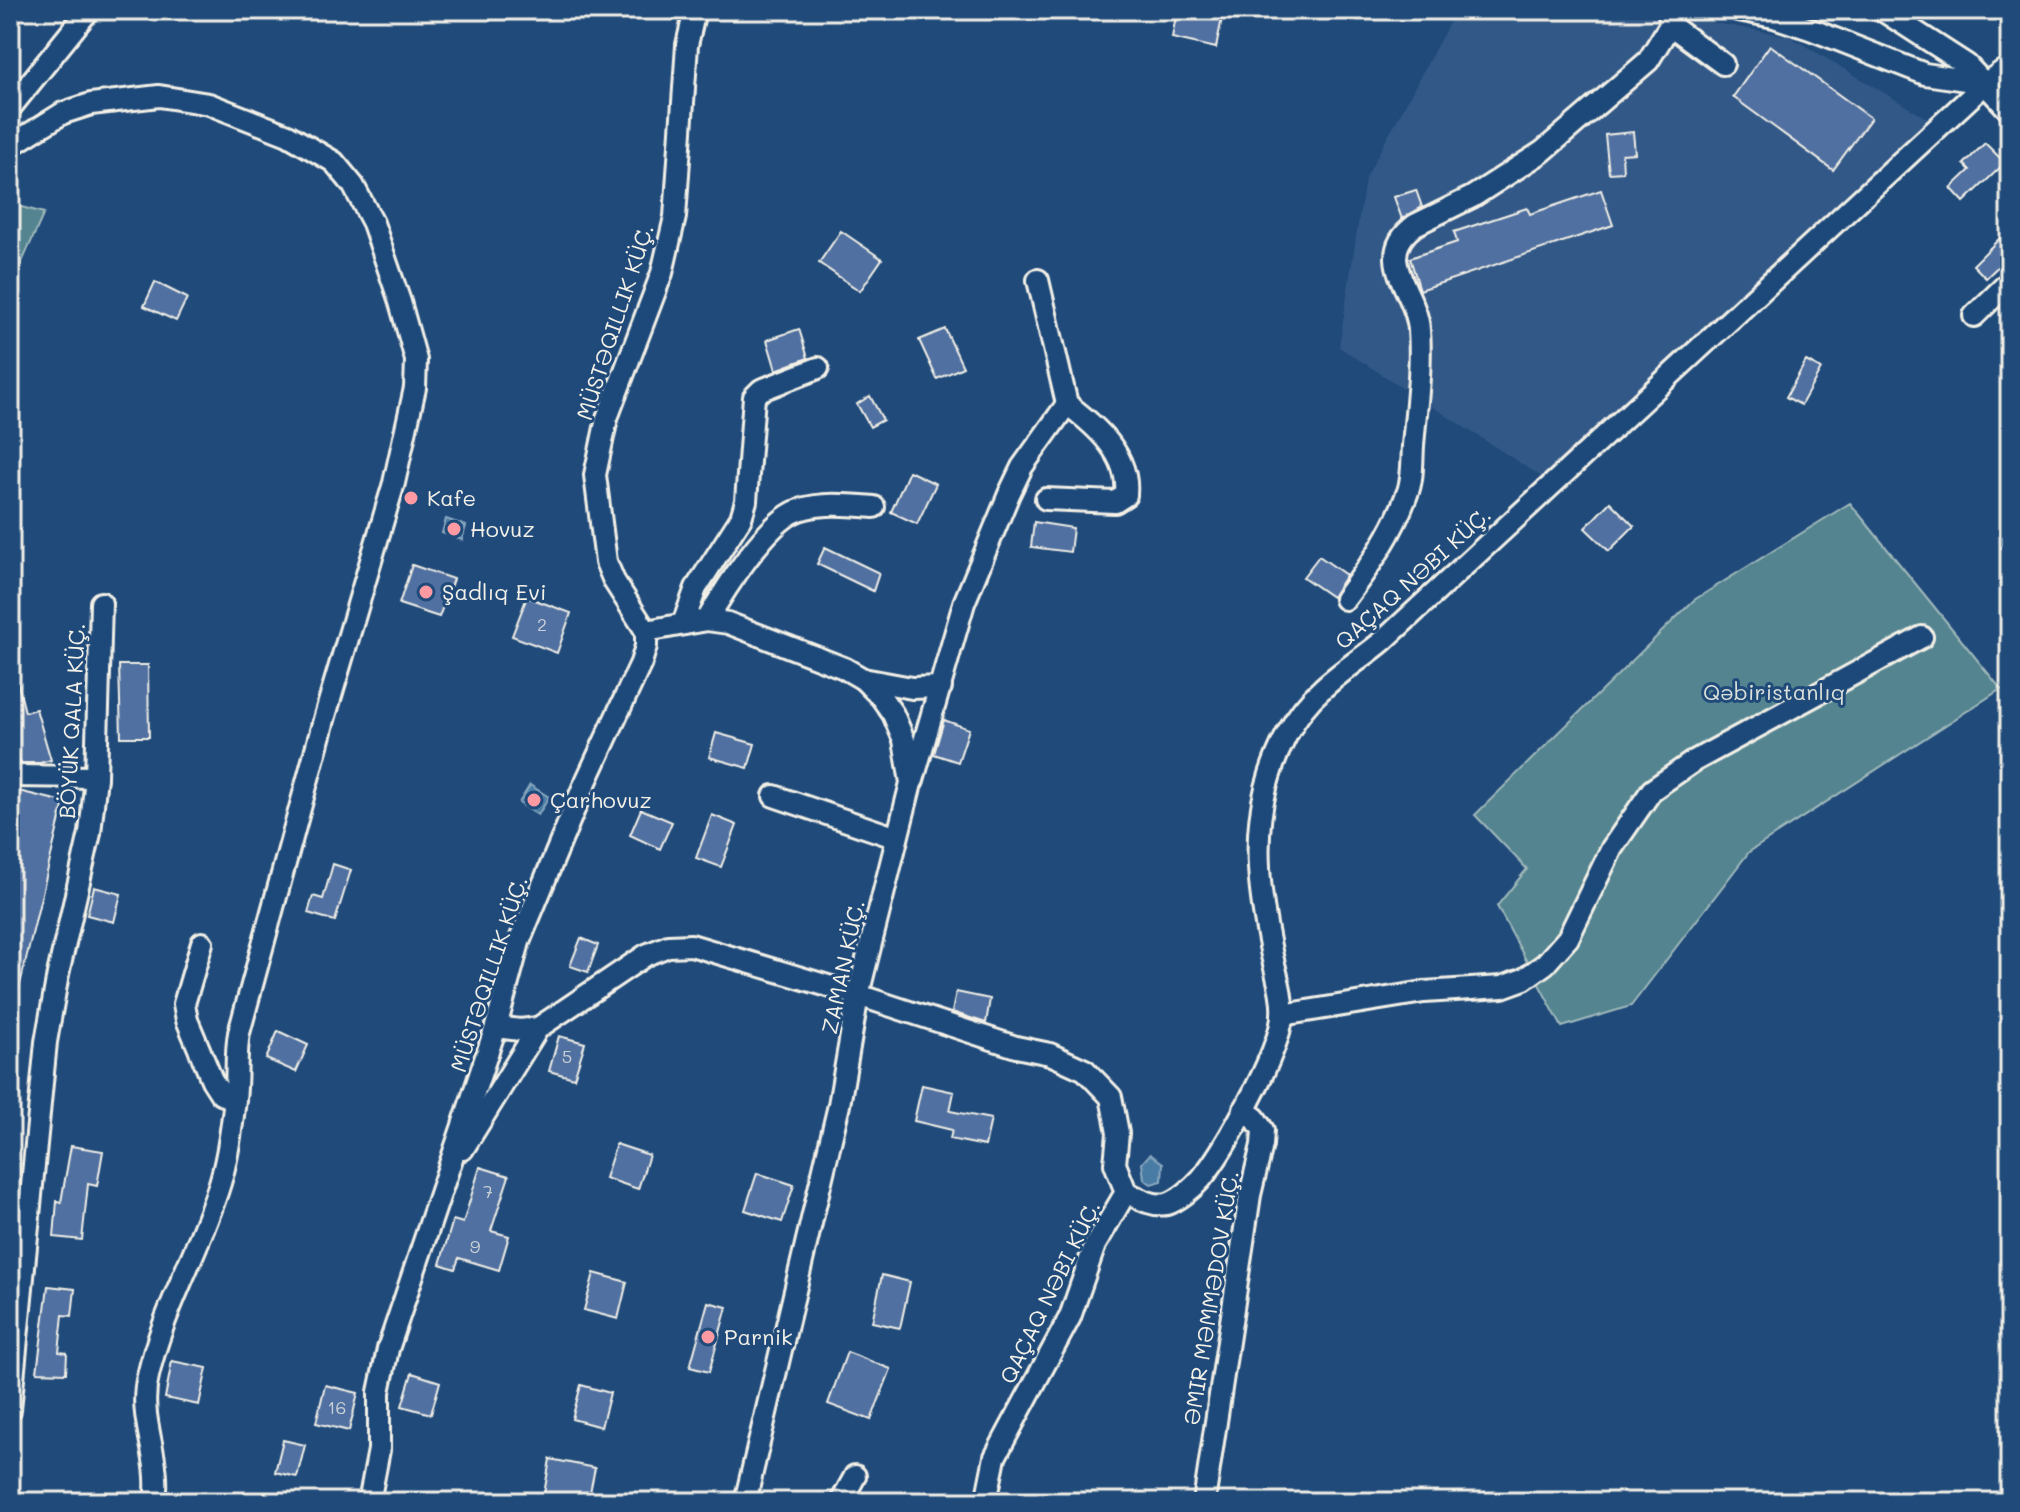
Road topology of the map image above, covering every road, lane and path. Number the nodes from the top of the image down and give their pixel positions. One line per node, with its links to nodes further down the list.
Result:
1 (89, 10): 9 (street)
2 (695, 10): 23 (street, MÜSTƏQILLIK KÜÇ.)
3 (1738, 10): 8 (street)
4 (1882, 10): 8 (street)
5 (1669, 18): 6 (street); 19 (street)
6 (1723, 64)
7 (2010, 66): 8 (street, QAÇAQ NƏBI KÜÇ.)
8 (1986, 83): 10 (street); 34 (street, QAÇAQ NƏBI KÜÇ.)
9 (10, 108)
10 (2010, 111)
11 (10, 146): 37 (street)
12 (1038, 280): 16 (street)
13 (2010, 281): 14 (street)
14 (1974, 316)
15 (818, 368): 22 (street)
16 (1067, 404): 17 (street); 26 (street)
17 (1046, 499)
18 (874, 507): 21 (street)
19 (1345, 599)
20 (101, 603): 28 (street, BÖYÜK QALA KÜÇ.)
21 (707, 620): 22 (street, ZAMAN KÜÇ.); 25 (street, ZAMAN KÜÇ.)
22 (683, 624): 23 (street, ZAMAN KÜÇ.)
23 (646, 631): 35 (street, MÜSTƏQILLIK KÜÇ.)
24 (1922, 637): 34 (street)
25 (863, 679): 26 (street); 29 (street, ZAMAN KÜÇ.)
26 (941, 687): 29 (street)
27 (10, 776): 28 (street)
28 (96, 777): 41 (street, BÖYÜK QALA KÜÇ.)
29 (911, 783): 31 (street, ZAMAN KÜÇ.)
30 (774, 796): 31 (street)
31 (897, 838): 33 (street, ZAMAN KÜÇ.)
32 (202, 943): 37 (street)
33 (858, 995): 36 (street, QAÇAQ NƏBI KÜÇ.); 40 (street, QAÇAQ NƏBI KÜÇ.); 45 (street, ZAMAN KÜÇ.)
34 (1282, 1015): 38 (street, QAÇAQ NƏBI KÜÇ.)
35 (496, 1027): 36 (street); 39 (street, MÜSTƏQILLIK KÜÇ.)
36 (538, 1028): 39 (street)
37 (235, 1099): 43 (street)
38 (1244, 1110): 40 (street, QAÇAQ NƏBI KÜÇ.); 48 (street, ƏMIR MƏMMƏDOV KÜÇ.)
39 (454, 1156): 44 (street, MÜSTƏQILLIK KÜÇ.)
40 (1126, 1192): 47 (street, QAÇAQ NƏBI KÜÇ.)
41 (10, 1410)
42 (855, 1476): 46 (street)
43 (155, 1502)
44 (369, 1502)
45 (745, 1502)
46 (841, 1502)
47 (986, 1502)
48 (1204, 1502)

